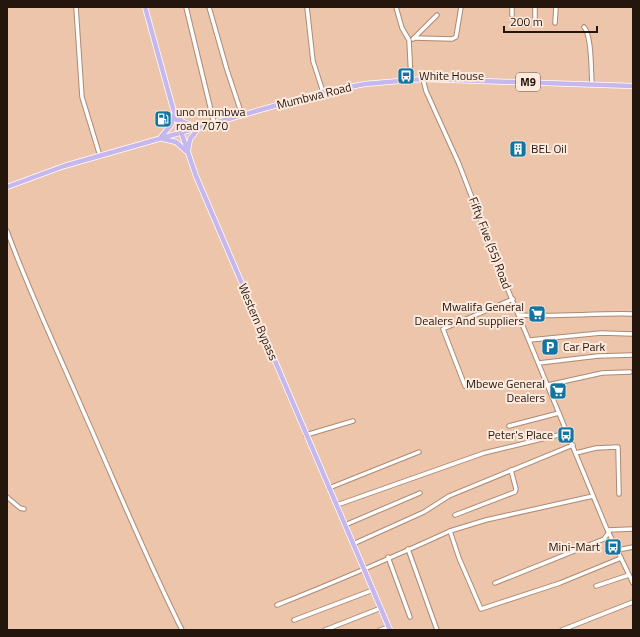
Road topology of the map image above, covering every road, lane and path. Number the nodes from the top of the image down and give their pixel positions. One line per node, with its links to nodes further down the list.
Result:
1 (76, 7): 30 (street)
2 (145, 7): 23 (main road, Western Bypass)
3 (186, 7): 25 (street)
4 (209, 7): 24 (street)
5 (307, 7): 22 (street)
6 (396, 7): 17 (street)
7 (461, 7): 16 (street)
8 (512, 7): 12 (street)
9 (535, 7): 13 (street)
10 (556, 7): 14 (street)
11 (438, 15): 16 (street)
12 (512, 15)
13 (535, 21)
14 (555, 23)
15 (584, 27): 20 (street)
16 (414, 38): 17 (street)
17 (409, 40): 18 (street)
18 (411, 80): 19 (main road, Mumbwa Road / M9); 22 (main road, Mumbwa Road / M9)
19 (423, 80): 20 (main road, Mumbwa Road / M9); 33 (street, Fifty Five (55) Road)
20 (592, 84): 21 (main road, Mumbwa Road / M9)
21 (633, 86)
22 (323, 92): 24 (main road, Mumbwa Road / M9)
23 (175, 114): 26 (main road); 27 (main road, Western Bypass); 28 (main road)
24 (242, 115): 25 (main road, Mumbwa Road / M9)
25 (214, 123): 26 (main road, Mumbwa Road / M9)
26 (200, 127): 27 (main road, Mumbwa Road / M9); 29 (main road)
27 (180, 133): 28 (main road, Mumbwa Road / M9); 29 (main road, Western Bypass)
28 (160, 139): 29 (main road); 30 (main road, Mumbwa Road / M9)
29 (188, 154): 47 (main road, Western Bypass)
30 (100, 156): 31 (main road, Mumbwa Road / M9)
31 (7, 187)
32 (7, 231): 83 (street)
33 (513, 299): 35 (street, Fifty Five (55) Road); 42 (street)
34 (633, 314): 35 (street)
35 (520, 315): 37 (street, Fifty Five (55) Road)
36 (633, 334): 37 (street)
37 (530, 340): 39 (street, Fifty Five (55) Road)
38 (633, 355): 39 (street)
39 (539, 363): 41 (street, Fifty Five (55) Road)
40 (630, 372): 41 (street)
41 (548, 385): 43 (street, Fifty Five (55) Road)
42 (465, 386)
43 (559, 413): 45 (street); 46 (street, Fifty Five (55) Road)
44 (353, 421): 47 (street)
45 (510, 426)
46 (567, 433): 48 (street, Fifty Five (55) Road); 57 (street)
47 (306, 435): 52 (main road, Western Bypass)
48 (573, 445): 50 (street, Fifty Five (55) Road); 51 (street)
49 (419, 452): 52 (street)
50 (576, 453): 54 (street); 55 (street, Fifty Five (55) Road)
51 (511, 470): 59 (street); 64 (street)
52 (329, 488): 57 (main road, Western Bypass)
53 (420, 493): 60 (street)
54 (619, 494)
55 (593, 496): 62 (street); 63 (street, Fifty Five (55) Road)
56 (7, 497): 58 (street)
57 (336, 505): 60 (main road, Western Bypass)
58 (24, 509)
59 (455, 515)
60 (345, 525): 64 (main road, Western Bypass)
61 (633, 529): 63 (street)
62 (450, 531): 66 (street); 69 (street)
63 (608, 531): 67 (street, Fifty Five (55) Road); 73 (street)
64 (353, 544): 70 (main road, Western Bypass)
65 (633, 547): 67 (street)
66 (408, 549): 68 (street); 86 (street)
67 (618, 550): 69 (street, Fifty Five (55) Road)
68 (388, 557): 70 (street); 80 (street)
69 (621, 558): 72 (street, Fifty Five (55) Road)
70 (364, 570): 76 (main road, Western Bypass); 78 (street)
71 (633, 571): 72 (street)
72 (629, 574): 74 (street, Fifty Five (55) Road); 75 (street)
73 (495, 583)
74 (633, 583)
75 (596, 586)
76 (373, 590): 79 (main road, Western Bypass); 81 (street)
77 (633, 602): 87 (street)
78 (277, 605)
79 (381, 608): 82 (main road, Western Bypass); 84 (street)
80 (410, 617)
81 (294, 620)
82 (389, 628): 85 (street)
83 (182, 630)
84 (325, 630)
85 (380, 630)
86 (438, 630)
87 (562, 630)

